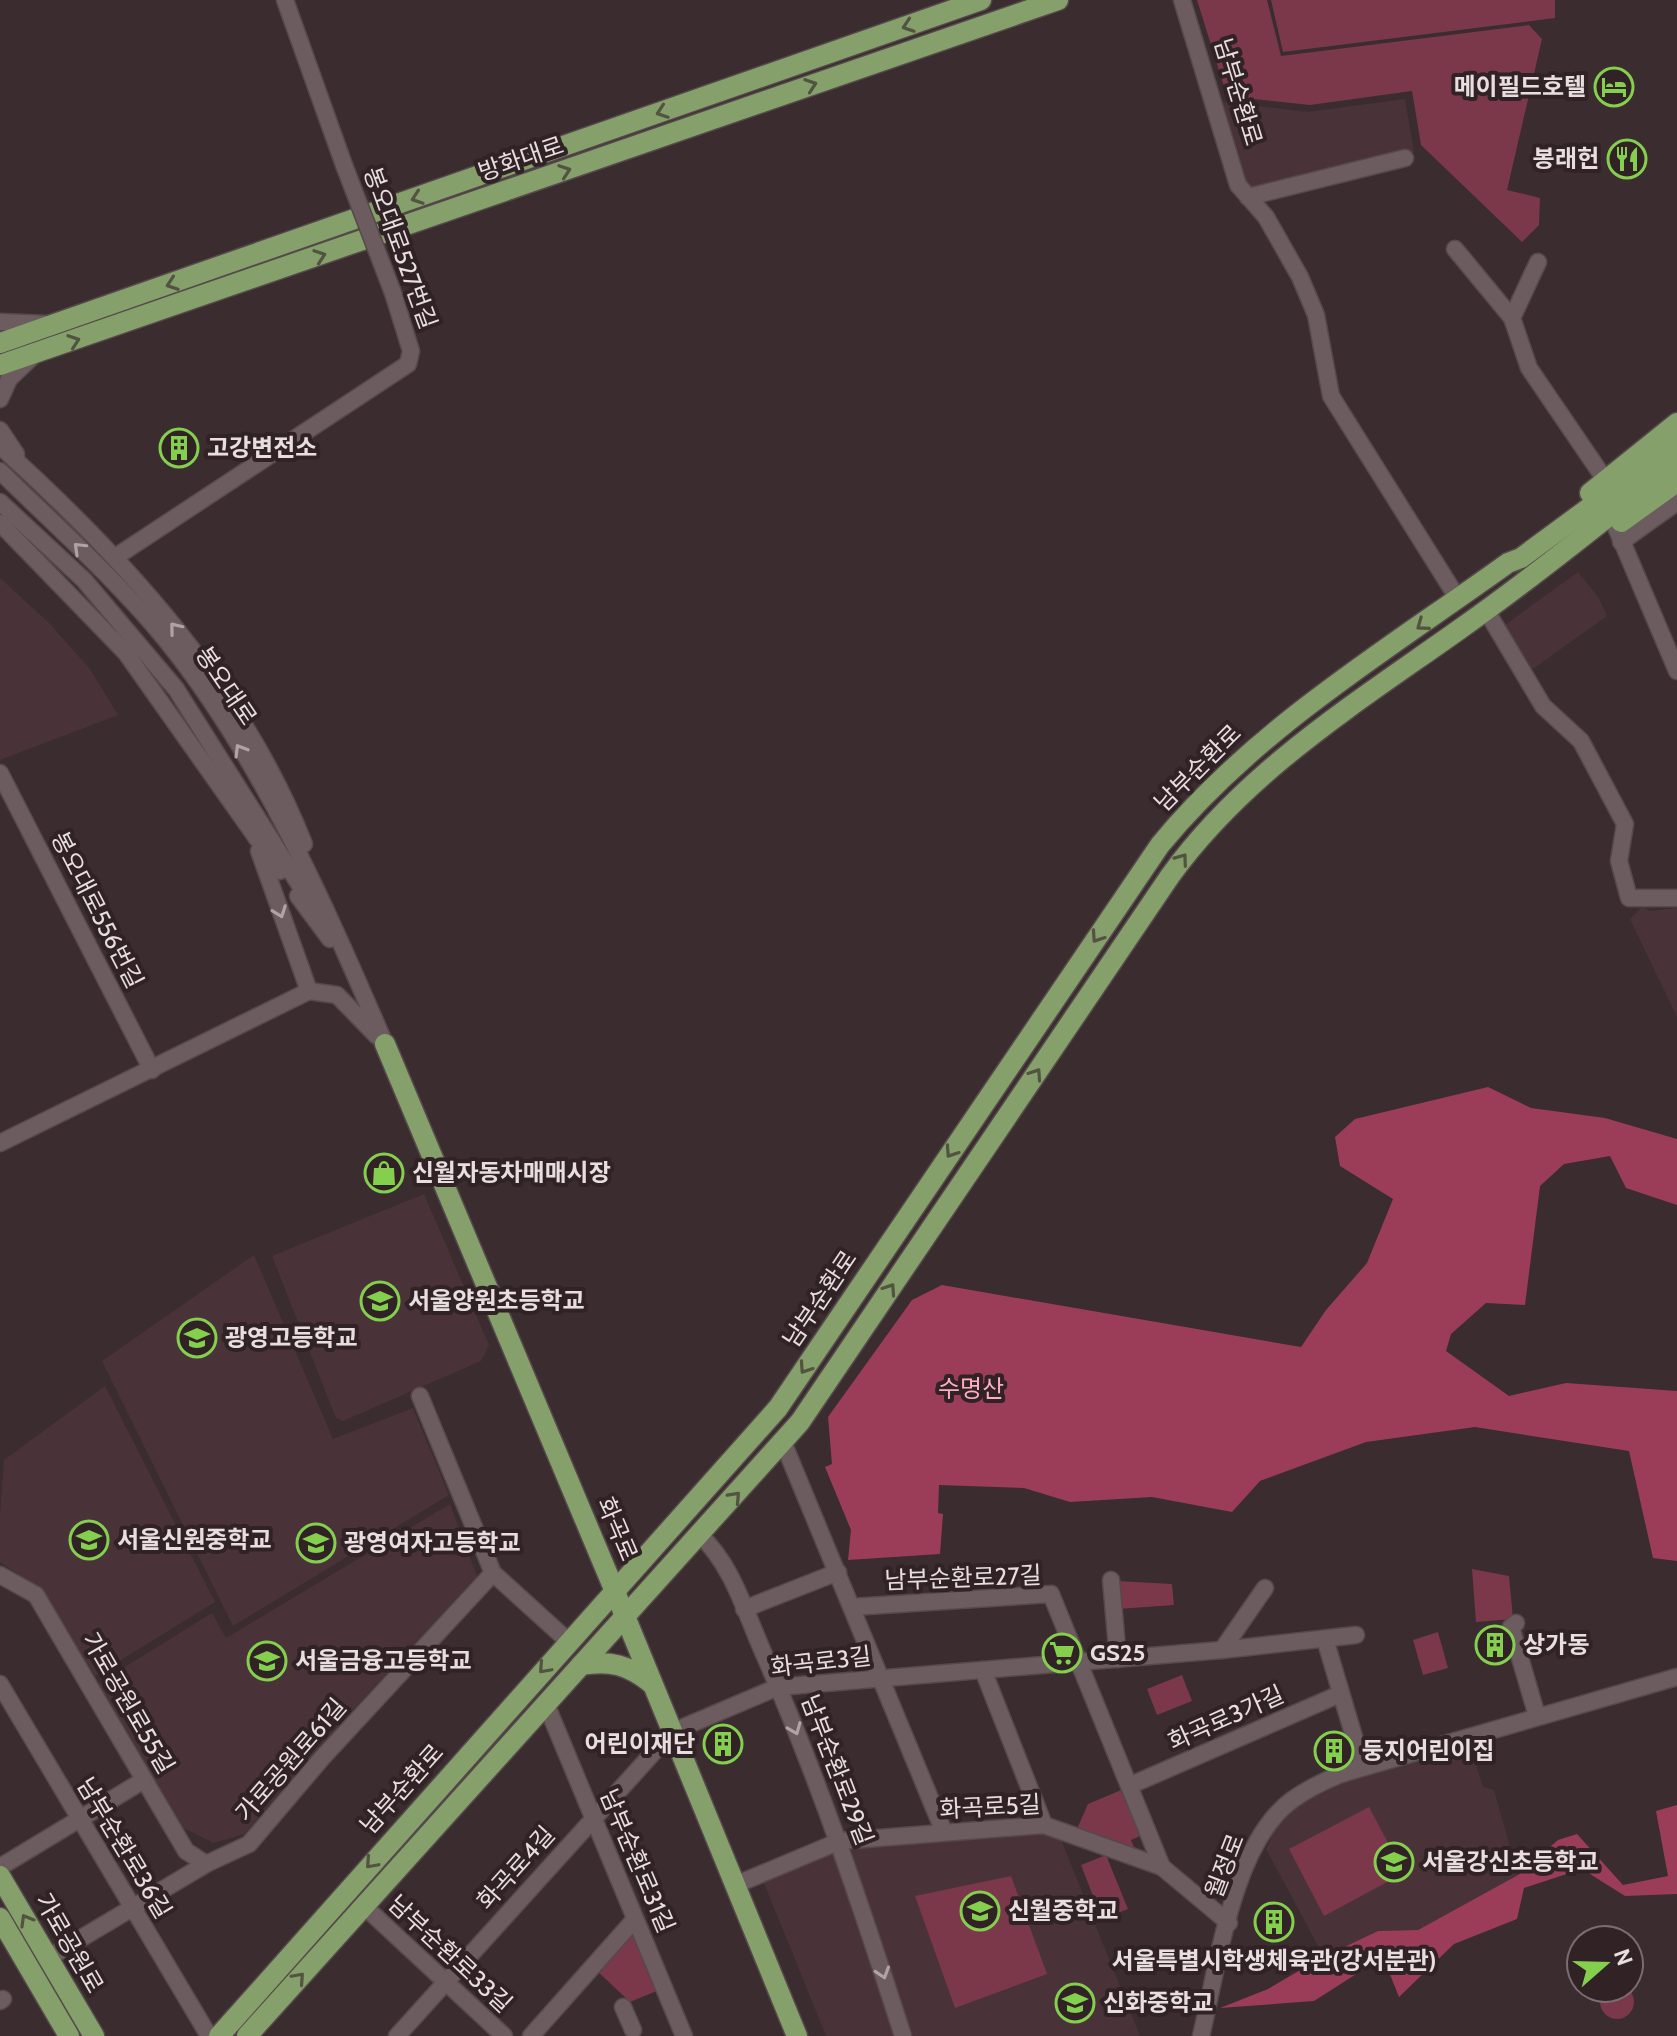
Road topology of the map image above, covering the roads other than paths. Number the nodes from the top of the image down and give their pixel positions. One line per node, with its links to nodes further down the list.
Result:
1 (285, 0): 31 (street, 봉오대로527번길, bridge)
2 (981, 0): 11 (main road, 방화대로, one-way to 11)
3 (1058, 0): 13 (main road, 방화대로, one-way to 3)
4 (1182, 0): 6 (street, 남부순환로)
5 (1405, 158): 6 (street)
6 (1248, 197): 34 (street, 남부순환로)
7 (1455, 249): 9 (street)
8 (1538, 262): 9 (street)
9 (1512, 318): 23 (street)
10 (0, 322): 11 (street)
11 (56, 324): 12 (main road, 방화대로)
12 (0, 343)
13 (34, 354): 14 (main road, 방화대로); 15 (street)
14 (0, 365)
15 (0, 399)
16 (1677, 423): 23 (main road, 남부순환로)
17 (0, 430): 21 (street)
18 (1677, 443): 32 (main road, 남부순환로)
19 (0, 446): 21 (street)
20 (1677, 461): 33 (main road, 남부순환로)
21 (25, 469): 31 (street)
22 (0, 471): 40 (street, 봉오대로, one-way to 22)
23 (1606, 481): 32 (main road, 남부순환로)
24 (1677, 482): 29 (main road, 남부순환로)
25 (0, 502): 40 (street, 봉오대로)
26 (1677, 502): 29 (street)
27 (0, 523): 30 (street)
28 (0, 530): 30 (street)
29 (1618, 534): 33 (main road, 남부순환로); 36 (street)
30 (24, 545): 38 (street)
31 (117, 556): 40 (street, one-way to 31)
32 (1508, 563): 34 (main road, 남부순환로)
33 (1526, 582): 35 (main road, 남부순환로)
34 (1458, 599): 47 (main road, 남부순환로, one-way to 47)
35 (1486, 610): 39 (street); 46 (main road, 남부순환로, one-way to 35)
36 (1677, 671)
37 (0, 773): 43 (street, 봉오대로556번길)
38 (255, 838): 40 (street); 41 (street, one-way to 41)
39 (1677, 898)
40 (353, 969): 42 (street, 봉오대로)
41 (309, 991): 42 (street); 43 (street)
42 (385, 1044): 55 (main road, 화곡로)
43 (152, 1070): 44 (street)
44 (0, 1143)
45 (420, 1396): 51 (street)
46 (783, 1442): 48 (main road, 남부순환로, one-way to 46); 50 (street, 남부순환로27길)
47 (696, 1498): 49 (main road); 55 (main road, 남부순환로)
48 (700, 1535): 49 (main road, 남부순환로); 57 (street, 남부순환로29길)
49 (679, 1557): 58 (main road, 남부순환로)
50 (838, 1572): 56 (street, 남부순환로27길); 57 (street)
51 (493, 1573): 62 (street); 86 (street, 가로공원로61길)
52 (0, 1575): 79 (street, 가로공원로55길)
53 (1111, 1580): 64 (street)
54 (1265, 1588): 63 (street)
55 (614, 1589): 58 (main road, 화곡로); 62 (main road, 남부순환로)
56 (852, 1607): 65 (street, 남부순환로27길); 69 (street, 남부순환로27길)
57 (744, 1609): 73 (street, 남부순환로29길)
58 (625, 1617): 66 (main road, 남부순환로); 70 (main road, 화곡로)
59 (1516, 1623): 76 (street)
60 (1356, 1635): 61 (street, 화곡로3길)
61 (1325, 1639): 63 (street, 화곡로3길); 74 (street)
62 (566, 1643): 72 (main road); 103 (main road, 남부순환로, one-way to 103)
63 (1222, 1650): 64 (street, 화곡로3길)
64 (1118, 1659): 65 (street, 화곡로3길)
65 (1082, 1662): 67 (street, 화곡로3길); 80 (street)
66 (581, 1665): 70 (main road); 72 (main road, 남부순환로)
67 (983, 1670): 69 (street, 화곡로3길); 83 (street)
68 (1677, 1677): 76 (street, 월정로)
69 (883, 1678): 73 (street, 화곡로3길); 84 (street, 남부순환로27길)
70 (652, 1683): 77 (main road, 화곡로)
71 (0, 1684): 82 (street, 남부순환로36길)
72 (564, 1684): 75 (main road, 남부순환로)
73 (778, 1687): 77 (street, 화곡로3길); 85 (street, 남부순환로29길, one-way to 85)
74 (1340, 1694): 78 (street); 80 (street, 화곡로3가길)
75 (546, 1704): 81 (street, 남부순환로31길); 91 (main road, 남부순환로)
76 (1537, 1716): 78 (street, 월정로)
77 (672, 1732): 81 (street, 화곡로4길); 90 (main road, 화곡로)
78 (1363, 1767): 95 (street, 월정로)
79 (144, 1780): 82 (street); 86 (street, 가로공원로55길)
80 (1131, 1785): 88 (street)
81 (593, 1818): 94 (street, 남부순환로31길); 97 (street, 화곡로4길)
82 (79, 1820): 87 (street); 92 (street, 남부순환로36길)
83 (1044, 1825): 84 (street, 화곡로5길); 88 (street, 화곡로5길)
84 (944, 1832): 85 (street, 화곡로5길)
85 (840, 1841): 90 (street, 화곡로5길); 110 (street, 남부순환로29길, one-way to 110)
86 (206, 1864): 92 (street, 가로공원로61길)
87 (0, 1867)
88 (1162, 1867): 95 (street, 화곡로5길)
89 (0, 1876): 96 (main road, 가로공원로, one-way to 89)
90 (735, 1885): 109 (main road, 화곡로)
91 (364, 1906): 97 (street, 남부순환로33길); 104 (main road, 남부순환로, one-way to 91)
92 (132, 1908): 96 (street, 가로공원로61길); 102 (street, 남부순환로36길)
93 (0, 1918): 100 (main road, 가로공원로)
94 (635, 1919): 107 (street); 108 (street, 남부순환로31길)
95 (1229, 1923): 111 (street, 월정로)
96 (48, 1958): 101 (main road, 가로공원로)
97 (445, 1982): 105 (street, 화곡로4길); 106 (street, 남부순환로33길)
98 (623, 2007): 99 (street)
99 (633, 2030)
100 (69, 2036)
101 (94, 2036)
102 (209, 2036)
103 (219, 2036)
104 (247, 2036)
105 (397, 2036)
106 (504, 2036)
107 (531, 2036)
108 (684, 2036)
109 (797, 2036)
110 (903, 2036)
111 (1201, 2036)

